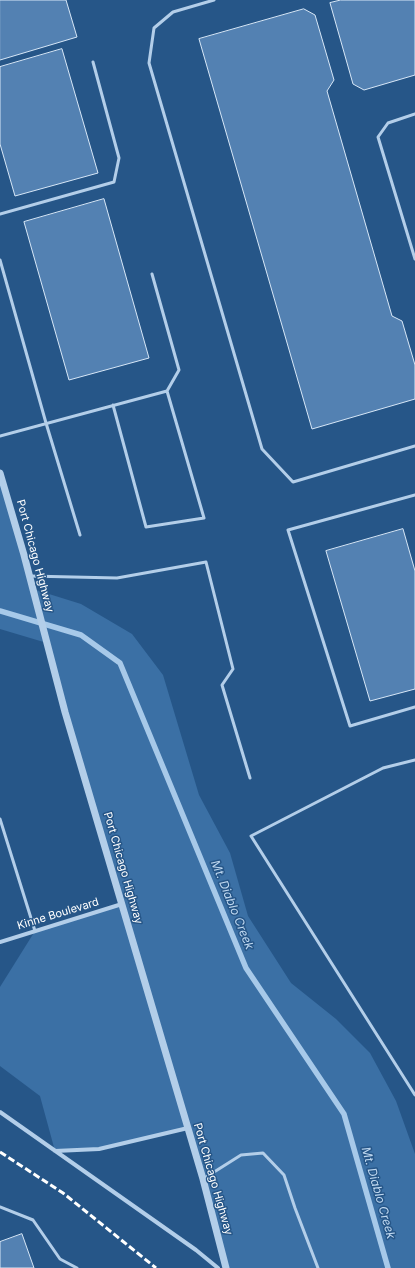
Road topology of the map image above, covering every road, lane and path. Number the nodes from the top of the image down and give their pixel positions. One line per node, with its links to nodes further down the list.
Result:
1 (214, 0): 12 (lane)
2 (93, 62): 4 (lane)
3 (415, 114): 5 (lane)
4 (0, 214)
5 (415, 259)
6 (0, 260): 10 (lane)
7 (152, 274): 8 (lane)
8 (167, 391): 9 (lane); 9 (lane)
9 (113, 405): 10 (lane)
10 (46, 423): 11 (lane); 15 (lane)
11 (0, 436)
12 (415, 446)
13 (0, 473): 16 (street, Port Chicago Highway)
14 (415, 495): 17 (lane)
15 (80, 535)
16 (29, 576): 19 (lane); 21 (street, Port Chicago Highway)
17 (415, 707)
18 (415, 760): 24 (lane)
19 (250, 778)
20 (0, 819): 22 (lane)
21 (122, 904): 22 (street, Kinne Boulevard); 26 (street, Port Chicago Highway)
22 (35, 931): 23 (street, Kinne Boulevard)
23 (0, 942)
24 (415, 1095)
25 (0, 1112): 27 (street)
26 (188, 1128): 27 (street); 28 (street, Port Chicago Highway)
27 (55, 1151): 31 (street)
28 (203, 1179): 32 (street, Port Chicago Highway); 33 (lane)
29 (0, 1207): 30 (lane)
30 (76, 1268)
31 (218, 1268)
32 (226, 1268)
33 (318, 1268)

